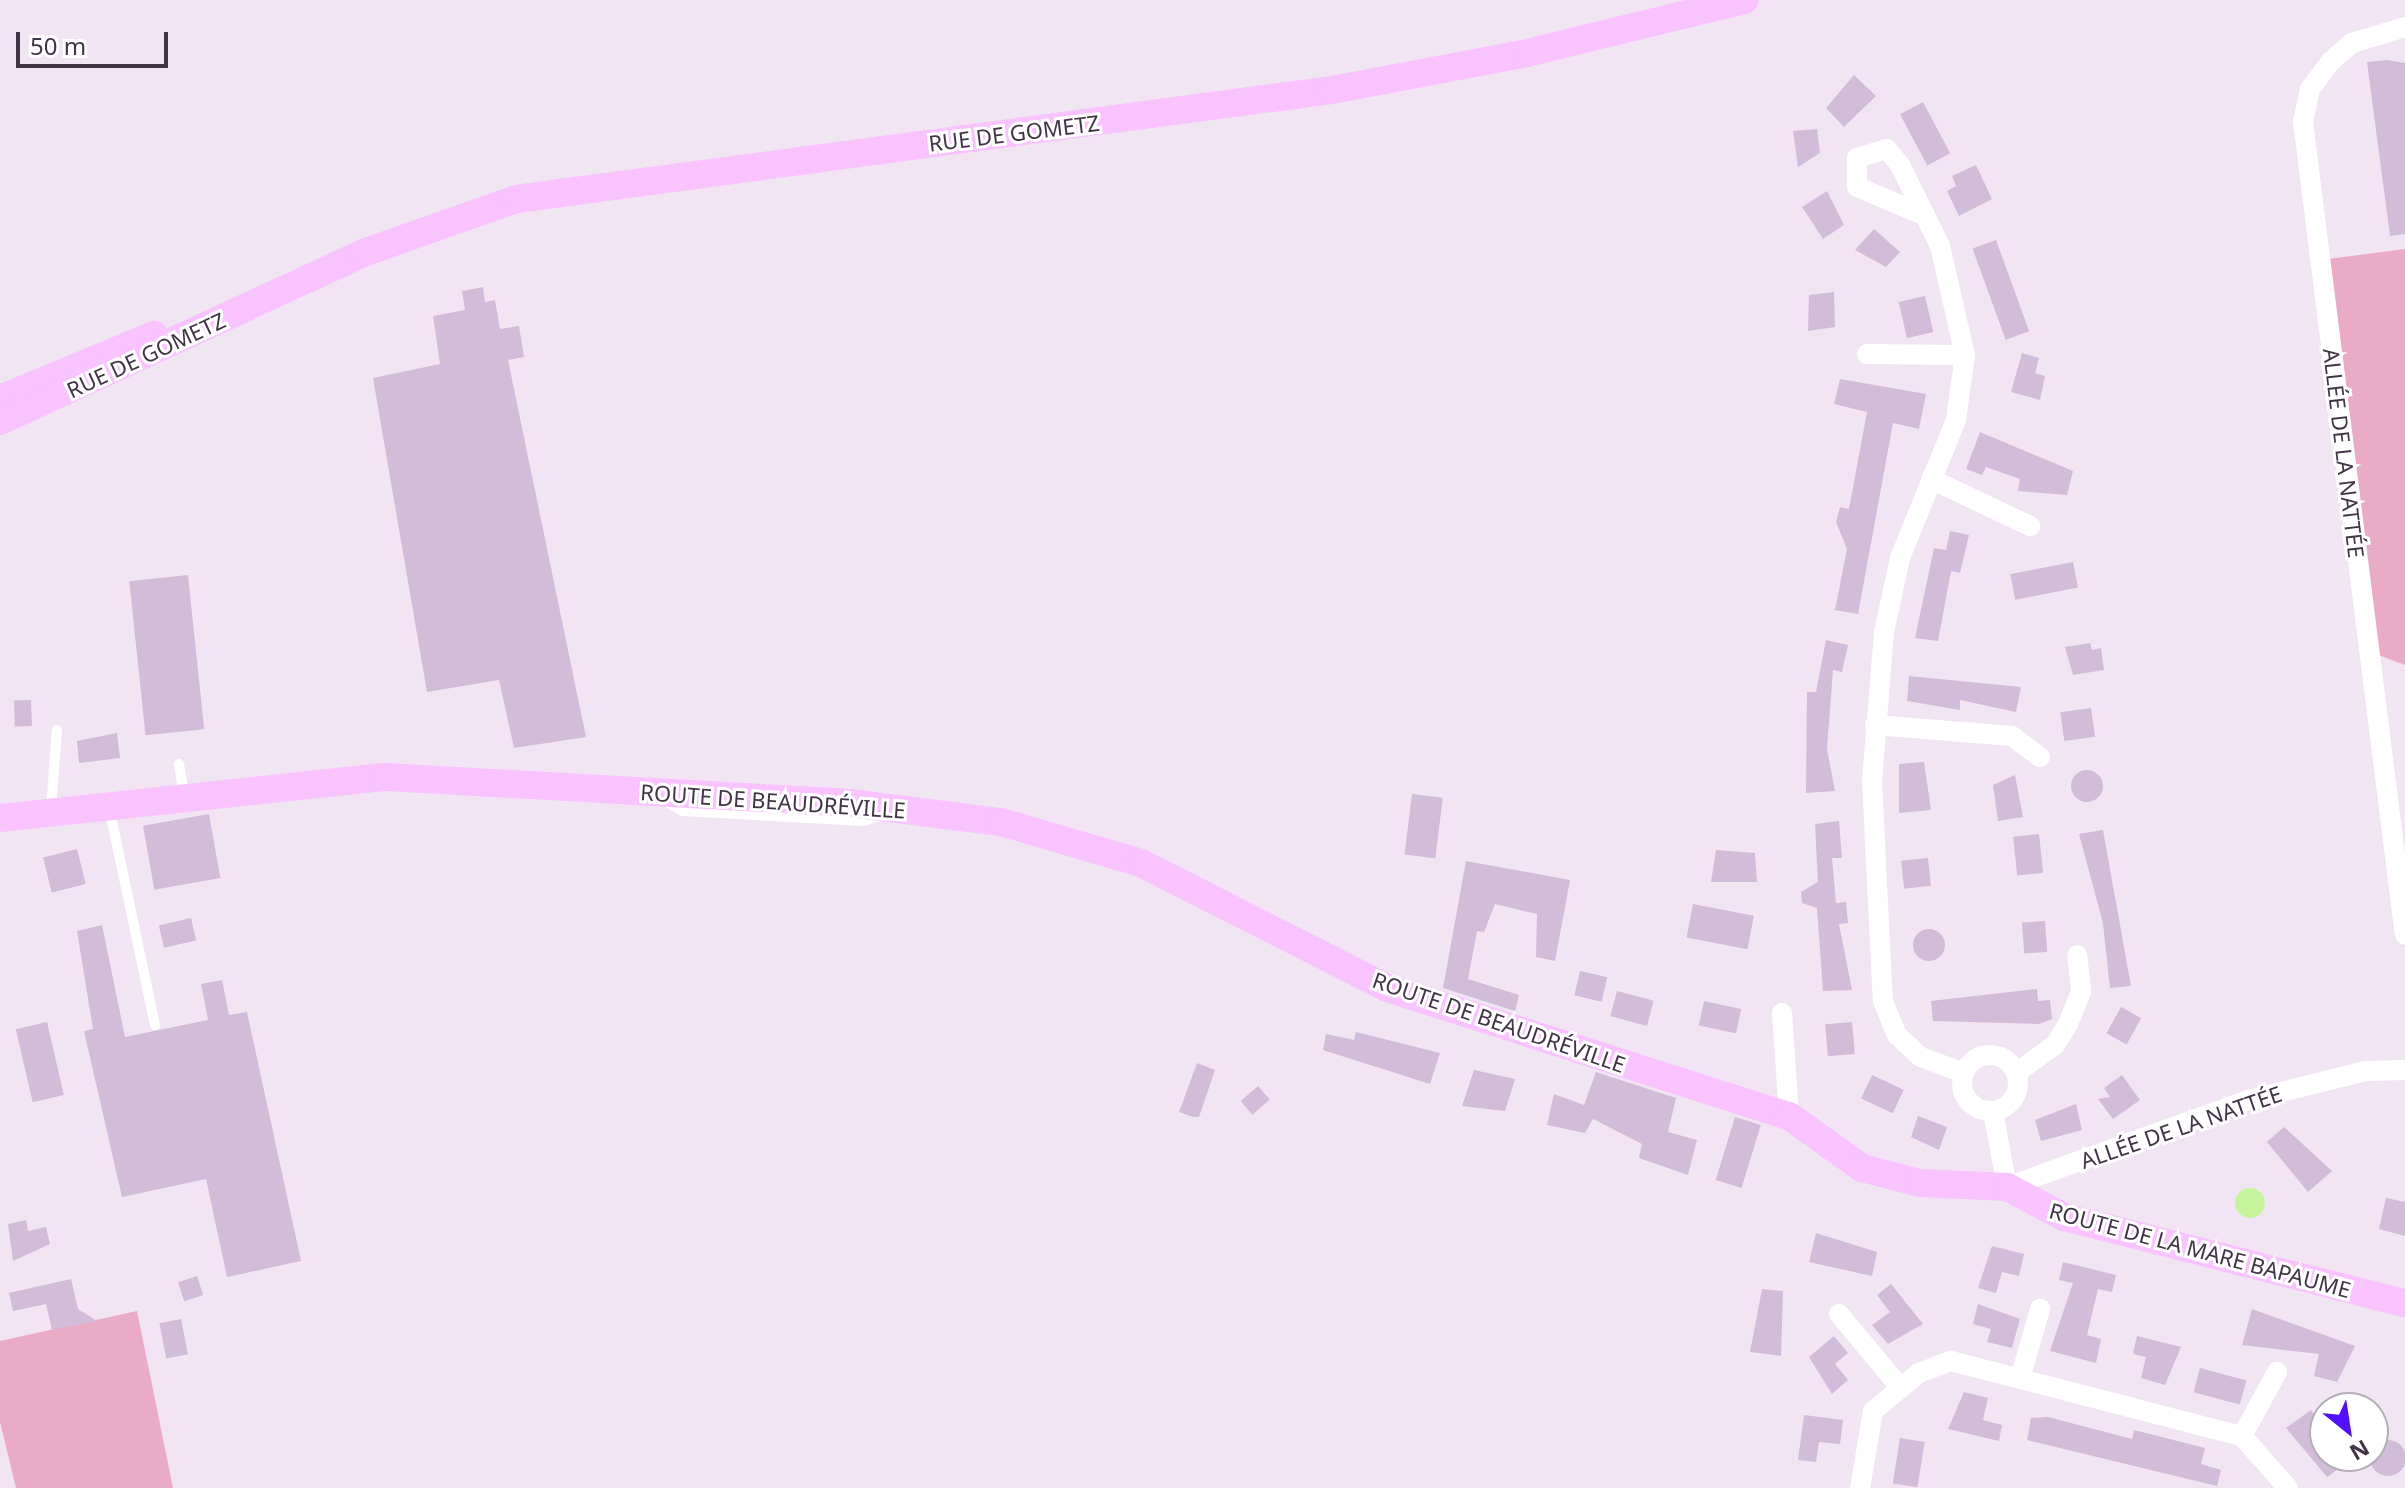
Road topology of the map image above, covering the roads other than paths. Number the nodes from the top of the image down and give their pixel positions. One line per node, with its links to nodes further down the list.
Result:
1 (1745, 0): 4 (street, RUE DE GOMETZ)
2 (2405, 27): 19 (street, ALLÉE DE LA NATTÉE)
3 (1919, 213): 6 (street)
4 (290, 285): 7 (street, RUE DE GOMETZ); 8 (street, RUE DE GOMETZ)
5 (1867, 354): 6 (street)
6 (1965, 355): 9 (street)
7 (0, 399)
8 (0, 421)
9 (1931, 479): 10 (street); 11 (street)
10 (2030, 526)
11 (1875, 725): 13 (street); 24 (street)
12 (57, 730): 17 (lane)
13 (2040, 757)
14 (179, 764): 15 (lane)
15 (184, 796): 16 (street, ROUTE DE BEAUDRÉVILLE); 27 (street, ROUTE DE BEAUDRÉVILLE)
16 (109, 805): 17 (street, ROUTE DE BEAUDRÉVILLE); 22 (lane)
17 (51, 811): 18 (street, ROUTE DE BEAUDRÉVILLE)
18 (0, 818)
19 (2405, 935)
20 (2077, 955): 25 (street)
21 (1782, 1013): 27 (street)
22 (155, 1025)
23 (2405, 1070): 29 (street, ALLÉE DE LA NATTÉE)
24 (1964, 1073): 25 (street); 26 (street)
25 (2016, 1073): 26 (street)
26 (1993, 1111): 29 (street)
27 (1789, 1116): 28 (street, ROUTE DE BEAUDRÉVILLE)
28 (1819, 1142): 29 (street, ROUTE DE LA MARE BAPAUME)
29 (2007, 1187): 30 (street, ROUTE DE LA MARE BAPAUME)
30 (2405, 1303)
31 (2040, 1309): 34 (street)
32 (1839, 1314): 35 (street)
33 (2277, 1372): 36 (street)
34 (2021, 1375): 35 (street); 36 (street)
35 (1899, 1386): 37 (street)
36 (2242, 1436): 38 (street)
37 (1860, 1488)
38 (2288, 1488)

